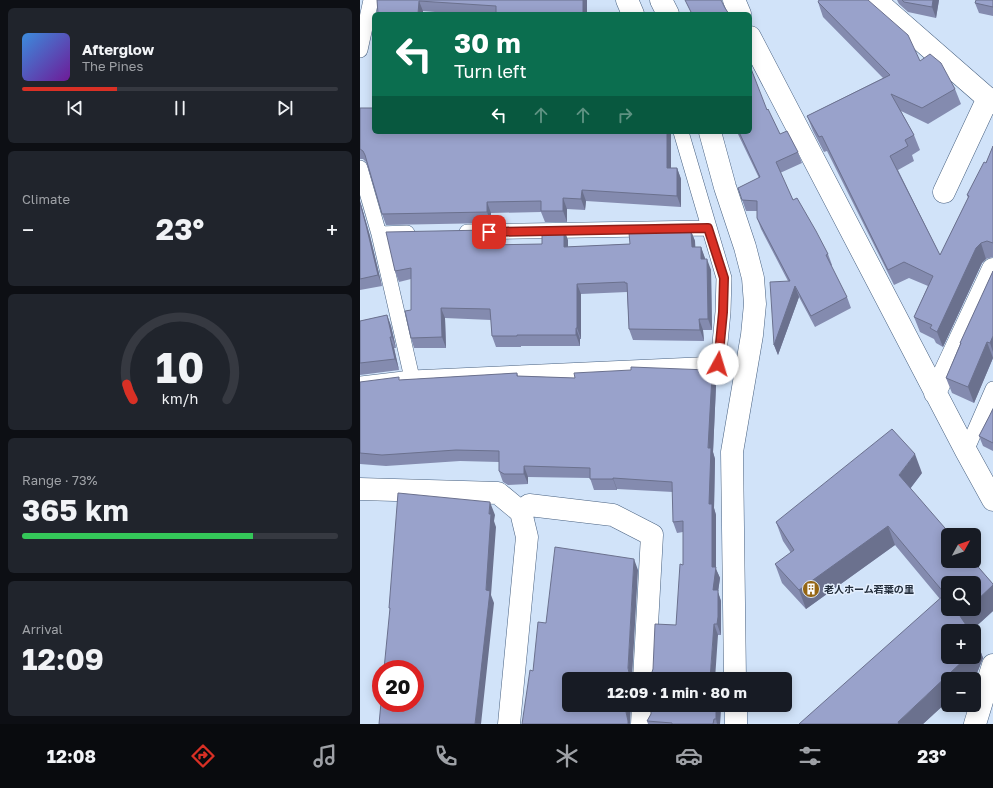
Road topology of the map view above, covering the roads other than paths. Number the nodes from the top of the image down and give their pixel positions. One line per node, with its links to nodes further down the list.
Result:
1 (371, 0): 10 (lane)
2 (627, 0): 6 (street)
3 (661, 0): 7 (street)
4 (734, 0): 8 (street)
5 (881, 2): 11 (street)
6 (632, 12)
7 (667, 12)
8 (739, 12)
9 (752, 41): 24 (street)
10 (360, 50)
11 (990, 101): 15 (street)
12 (682, 134): 16 (lane)
13 (711, 134): 31 (street)
14 (360, 168): 19 (lane)
15 (944, 192)
16 (708, 228): 17 (lane); 21 (lane)
17 (450, 232)
18 (418, 233): 19 (lane)
19 (379, 234): 21 (lane)
20 (993, 269): 24 (street)
21 (412, 378): 22 (lane)
22 (360, 384)
23 (993, 389): 25 (lane)
24 (935, 393): 25 (street)
25 (966, 451): 27 (street)
26 (360, 489): 28 (street)
27 (993, 500)
28 (521, 512): 30 (street); 34 (street)
29 (993, 665): 37 (street)
30 (644, 672)
31 (735, 672)
32 (643, 712): 35 (street)
33 (736, 712): 36 (street)
34 (509, 724)
35 (642, 724)
36 (736, 724)
37 (974, 724)

